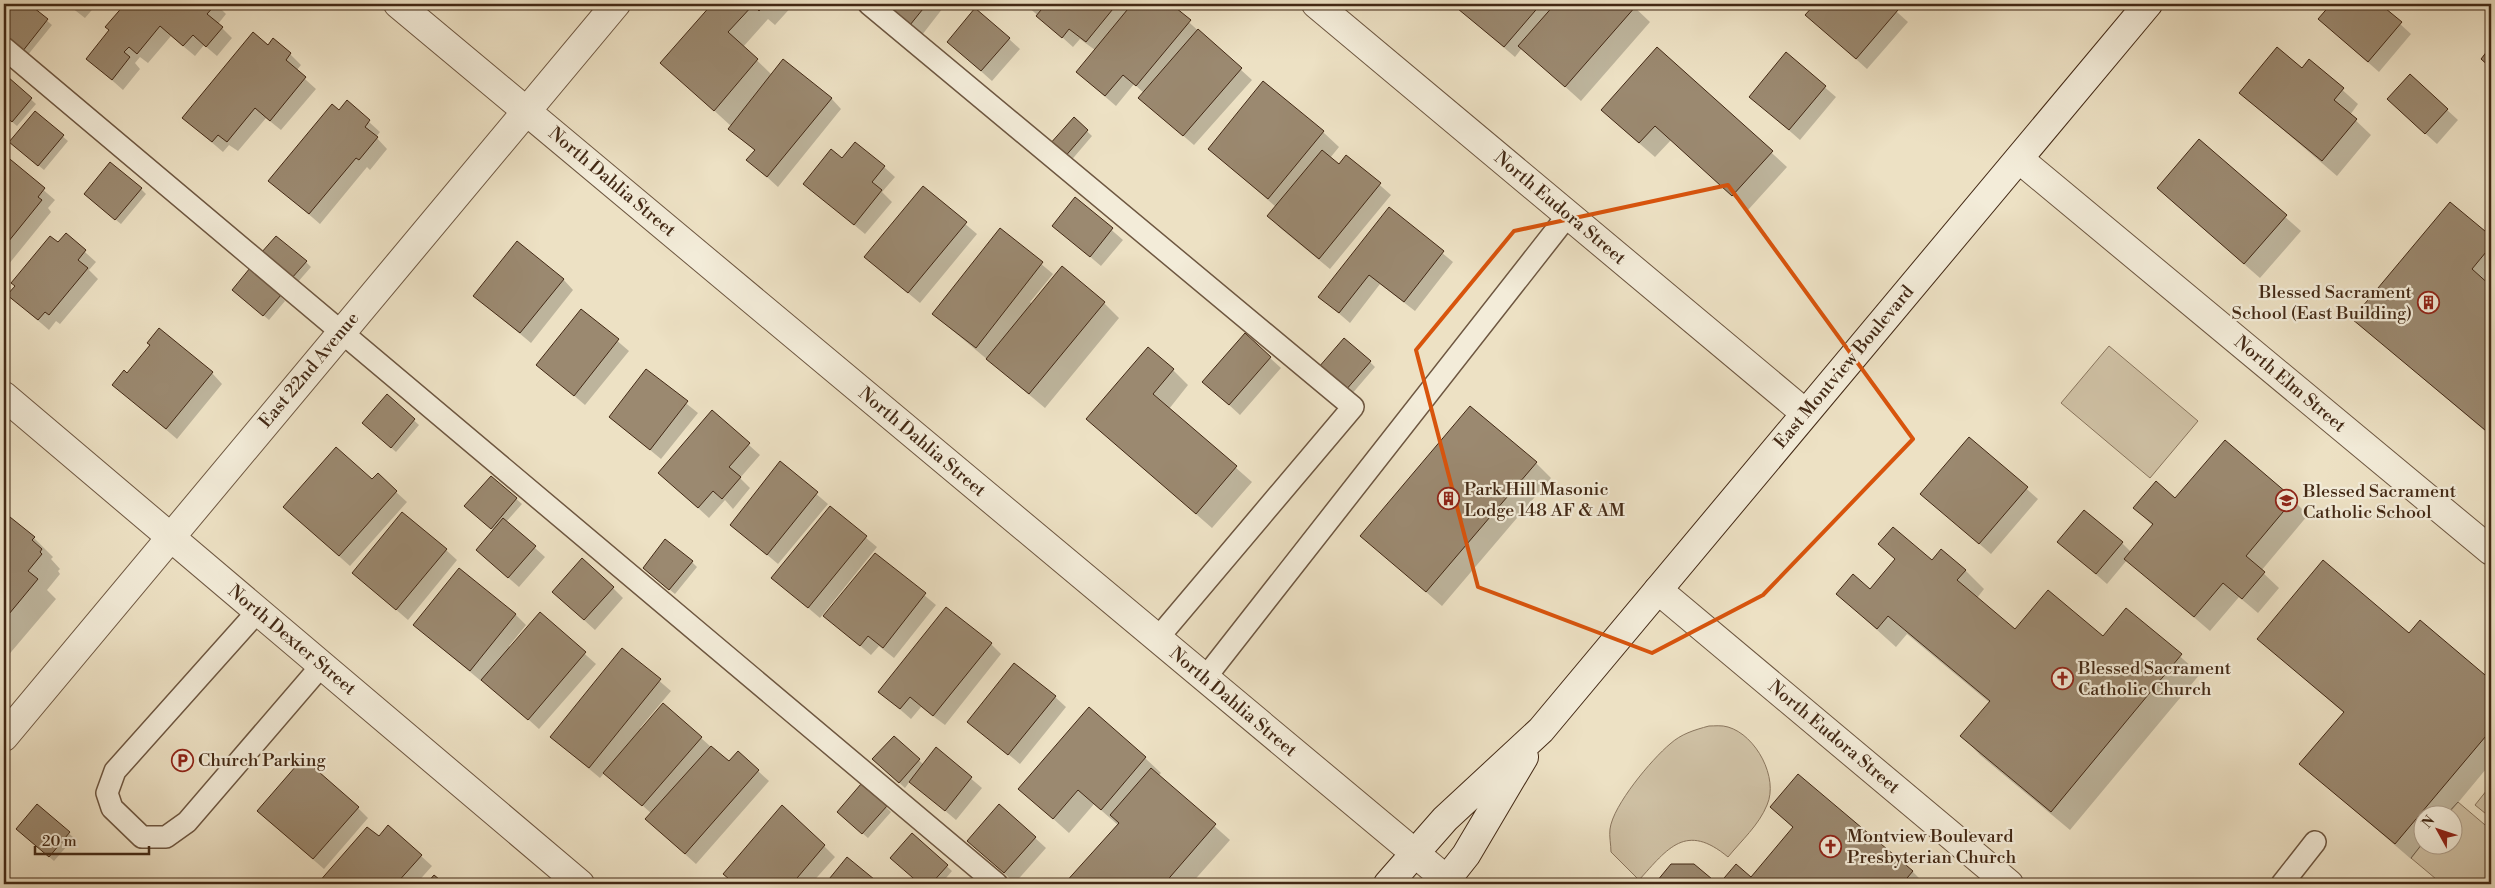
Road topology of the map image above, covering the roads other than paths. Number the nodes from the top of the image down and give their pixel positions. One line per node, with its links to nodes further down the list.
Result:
1 (398, 4): 7 (street, North Dahlia Street)
2 (616, 4): 7 (street, East 22nd Avenue)
3 (869, 4): 17 (lane)
4 (1316, 4): 9 (street, North Eudora Street)
5 (2148, 4): 8 (street, East Montview Boulevard)
6 (4, 48): 10 (lane)
7 (527, 112): 10 (street, East 22nd Avenue); 17 (street, North Dahlia Street)
8 (2019, 159): 12 (street, East Montview Boulevard); 14 (street, North Elm Street)
9 (1568, 215): 12 (street, North Eudora Street); 19 (lane)
10 (340, 333): 13 (street, East 22nd Avenue); 26 (lane)
11 (4, 396): 13 (street, North Dexter Street)
12 (1805, 413): 15 (street, East Montview Boulevard)
13 (170, 537): 16 (street, North Dexter Street); 21 (street, East 22nd Avenue)
14 (2491, 551)
15 (1658, 590): 20 (street, East Montview Boulevard); 28 (street, North Eudora Street)
16 (258, 611): 18 (street, North Dexter Street); 18 (lane)
17 (1157, 639): 19 (street, North Dahlia Street)
18 (322, 665): 25 (street, North Dexter Street)
19 (1205, 678): 23 (street, North Dahlia Street)
20 (1540, 730): 23 (street, East Montview Boulevard); 24 (street, East Montview Boulevard)
21 (4, 737)
22 (2315, 842): 29 (lane)
23 (1414, 852): 24 (street, North Dahlia Street); 27 (street, East Montview Boulevard)
24 (1445, 882)
25 (580, 884)
26 (997, 884)
27 (1388, 884)
28 (2009, 884)
29 (2282, 884)

